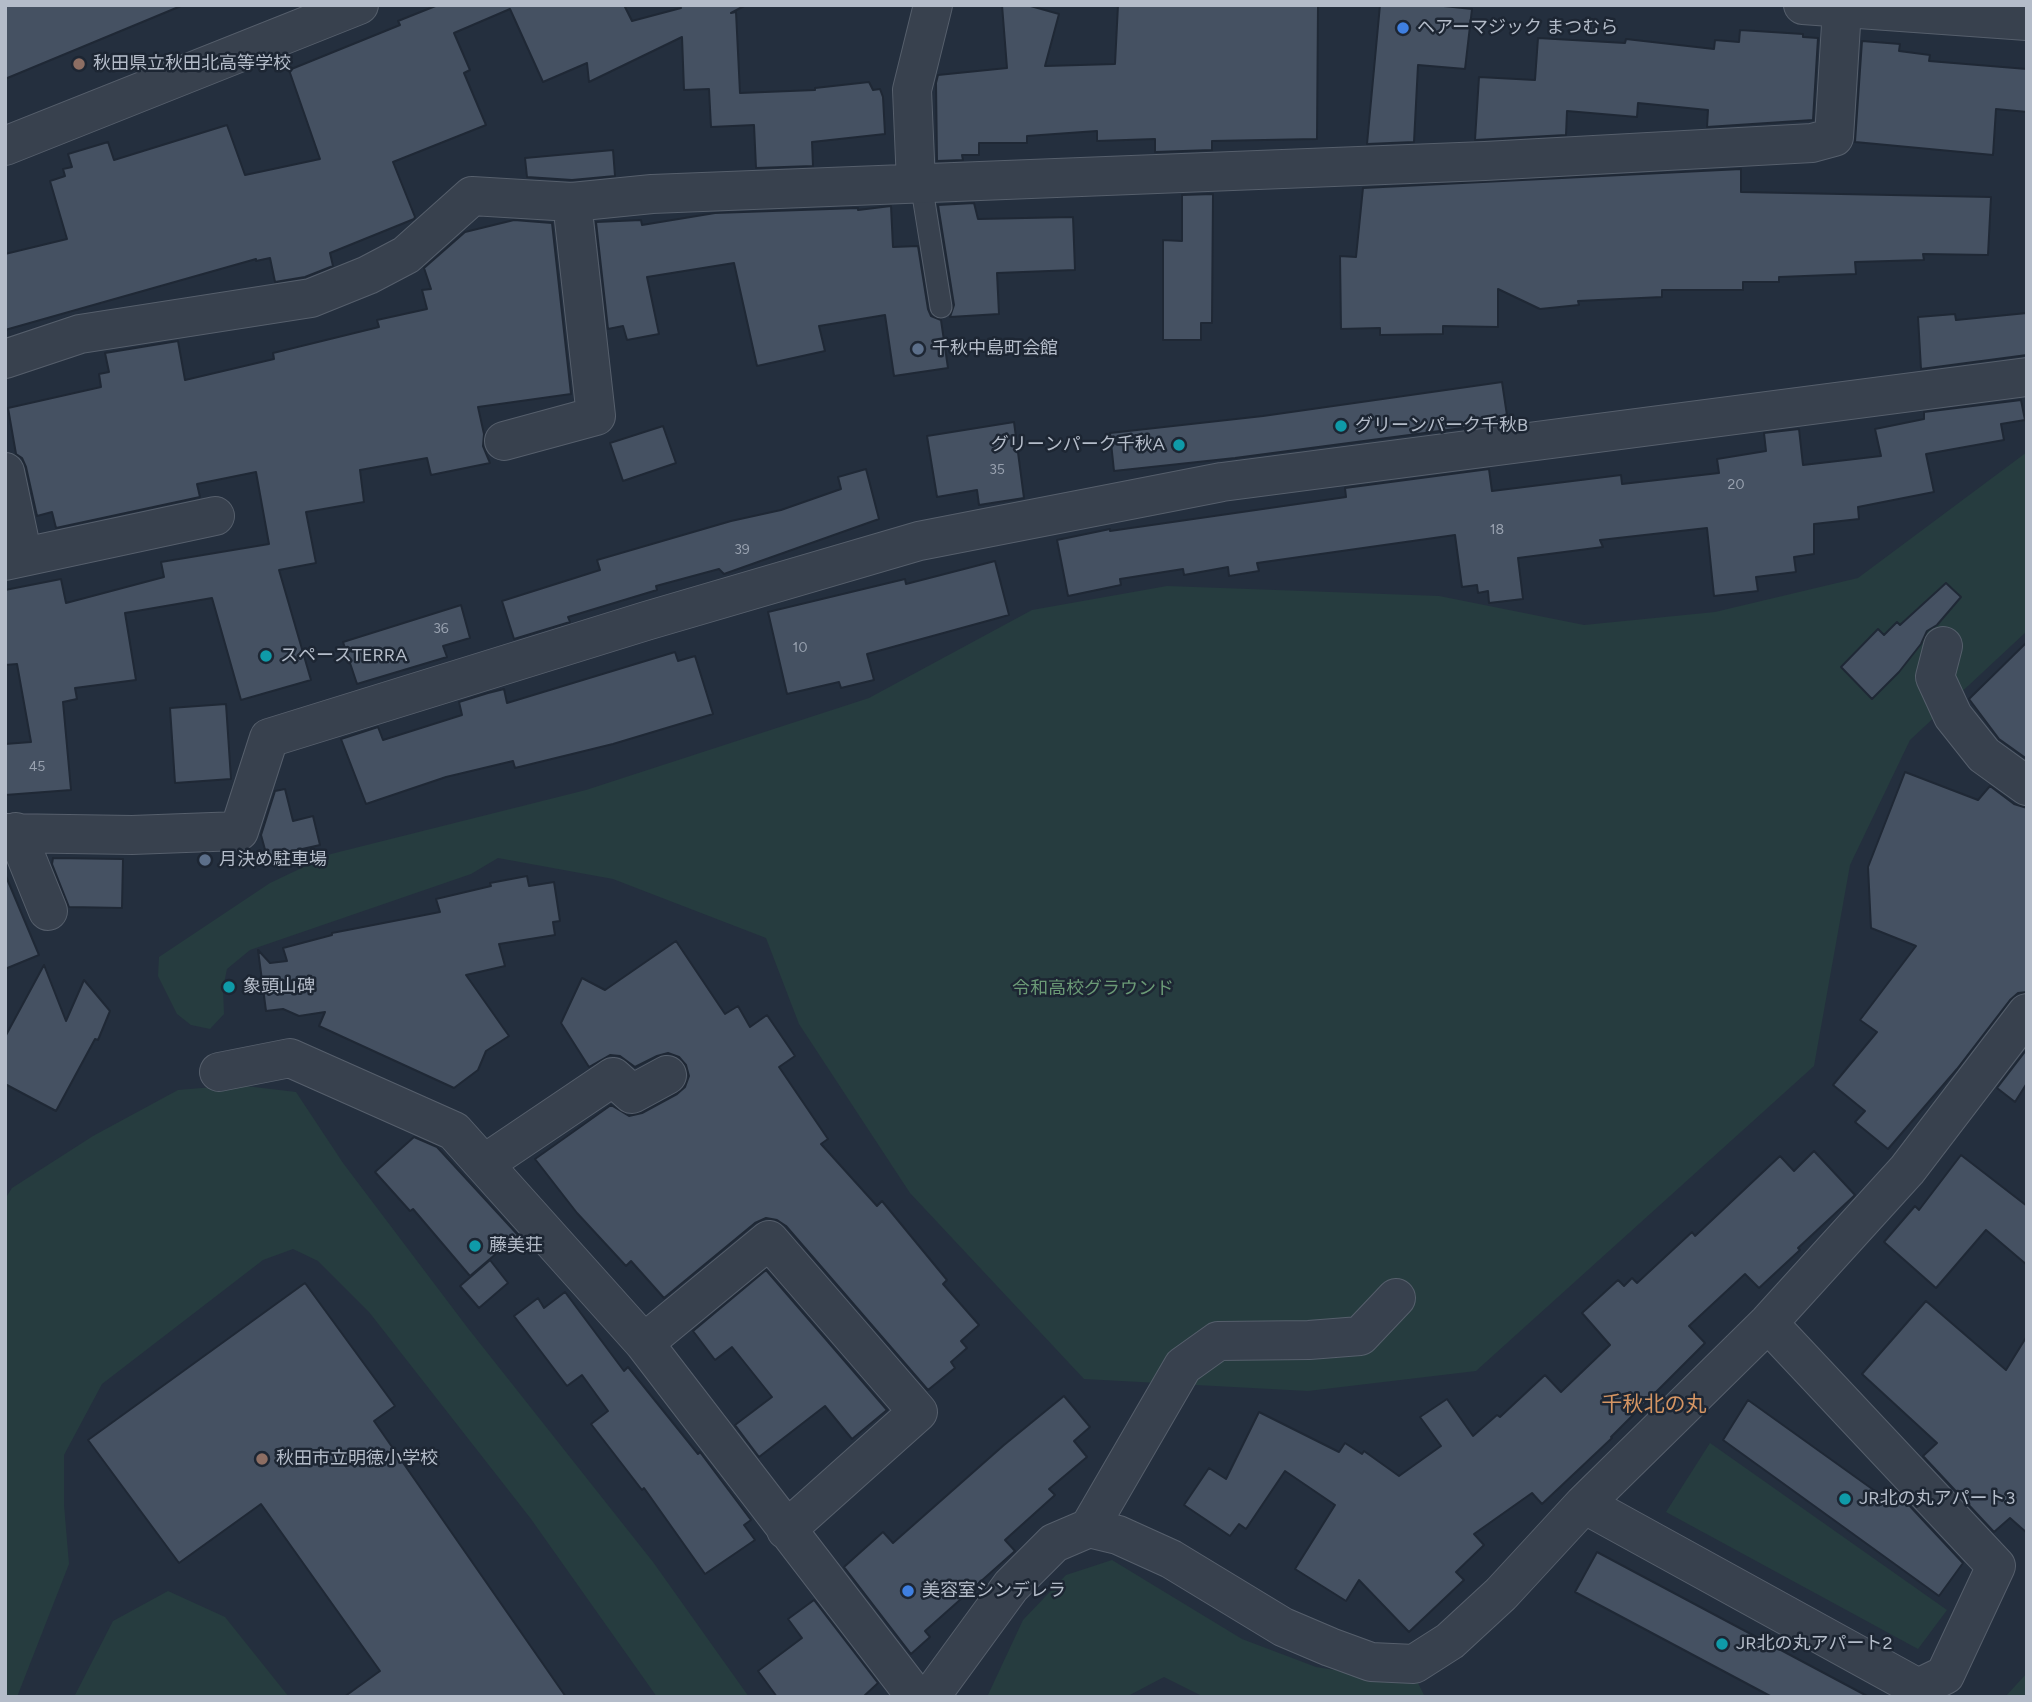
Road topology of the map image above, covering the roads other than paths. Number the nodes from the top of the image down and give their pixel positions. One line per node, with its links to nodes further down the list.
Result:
1 (359, 5): 6 (street)
2 (933, 5): 7 (street)
3 (1803, 5): 4 (street)
4 (1842, 9): 5 (street); 7 (street)
5 (2027, 21)
6 (5, 146)
7 (919, 183): 8 (street); 9 (lane)
8 (572, 202): 10 (street); 12 (street)
9 (940, 307)
10 (5, 359)
11 (2027, 377): 18 (street)
12 (504, 441)
13 (5, 472): 15 (street)
14 (215, 516): 15 (street)
15 (14, 559)
16 (1943, 646): 17 (street)
17 (2027, 786)
18 (10, 833): 19 (street)
19 (48, 911)
20 (2027, 1013): 25 (street)
21 (219, 1072): 23 (street)
22 (667, 1075): 23 (street)
23 (484, 1164): 26 (street)
24 (1396, 1298): 28 (street)
25 (1768, 1323): 27 (street); 27 (street)
26 (644, 1343): 29 (street); 29 (street)
27 (1584, 1504): 28 (street)
28 (1089, 1528): 31 (street)
29 (786, 1530): 30 (street)
30 (916, 1697)
31 (930, 1697)

